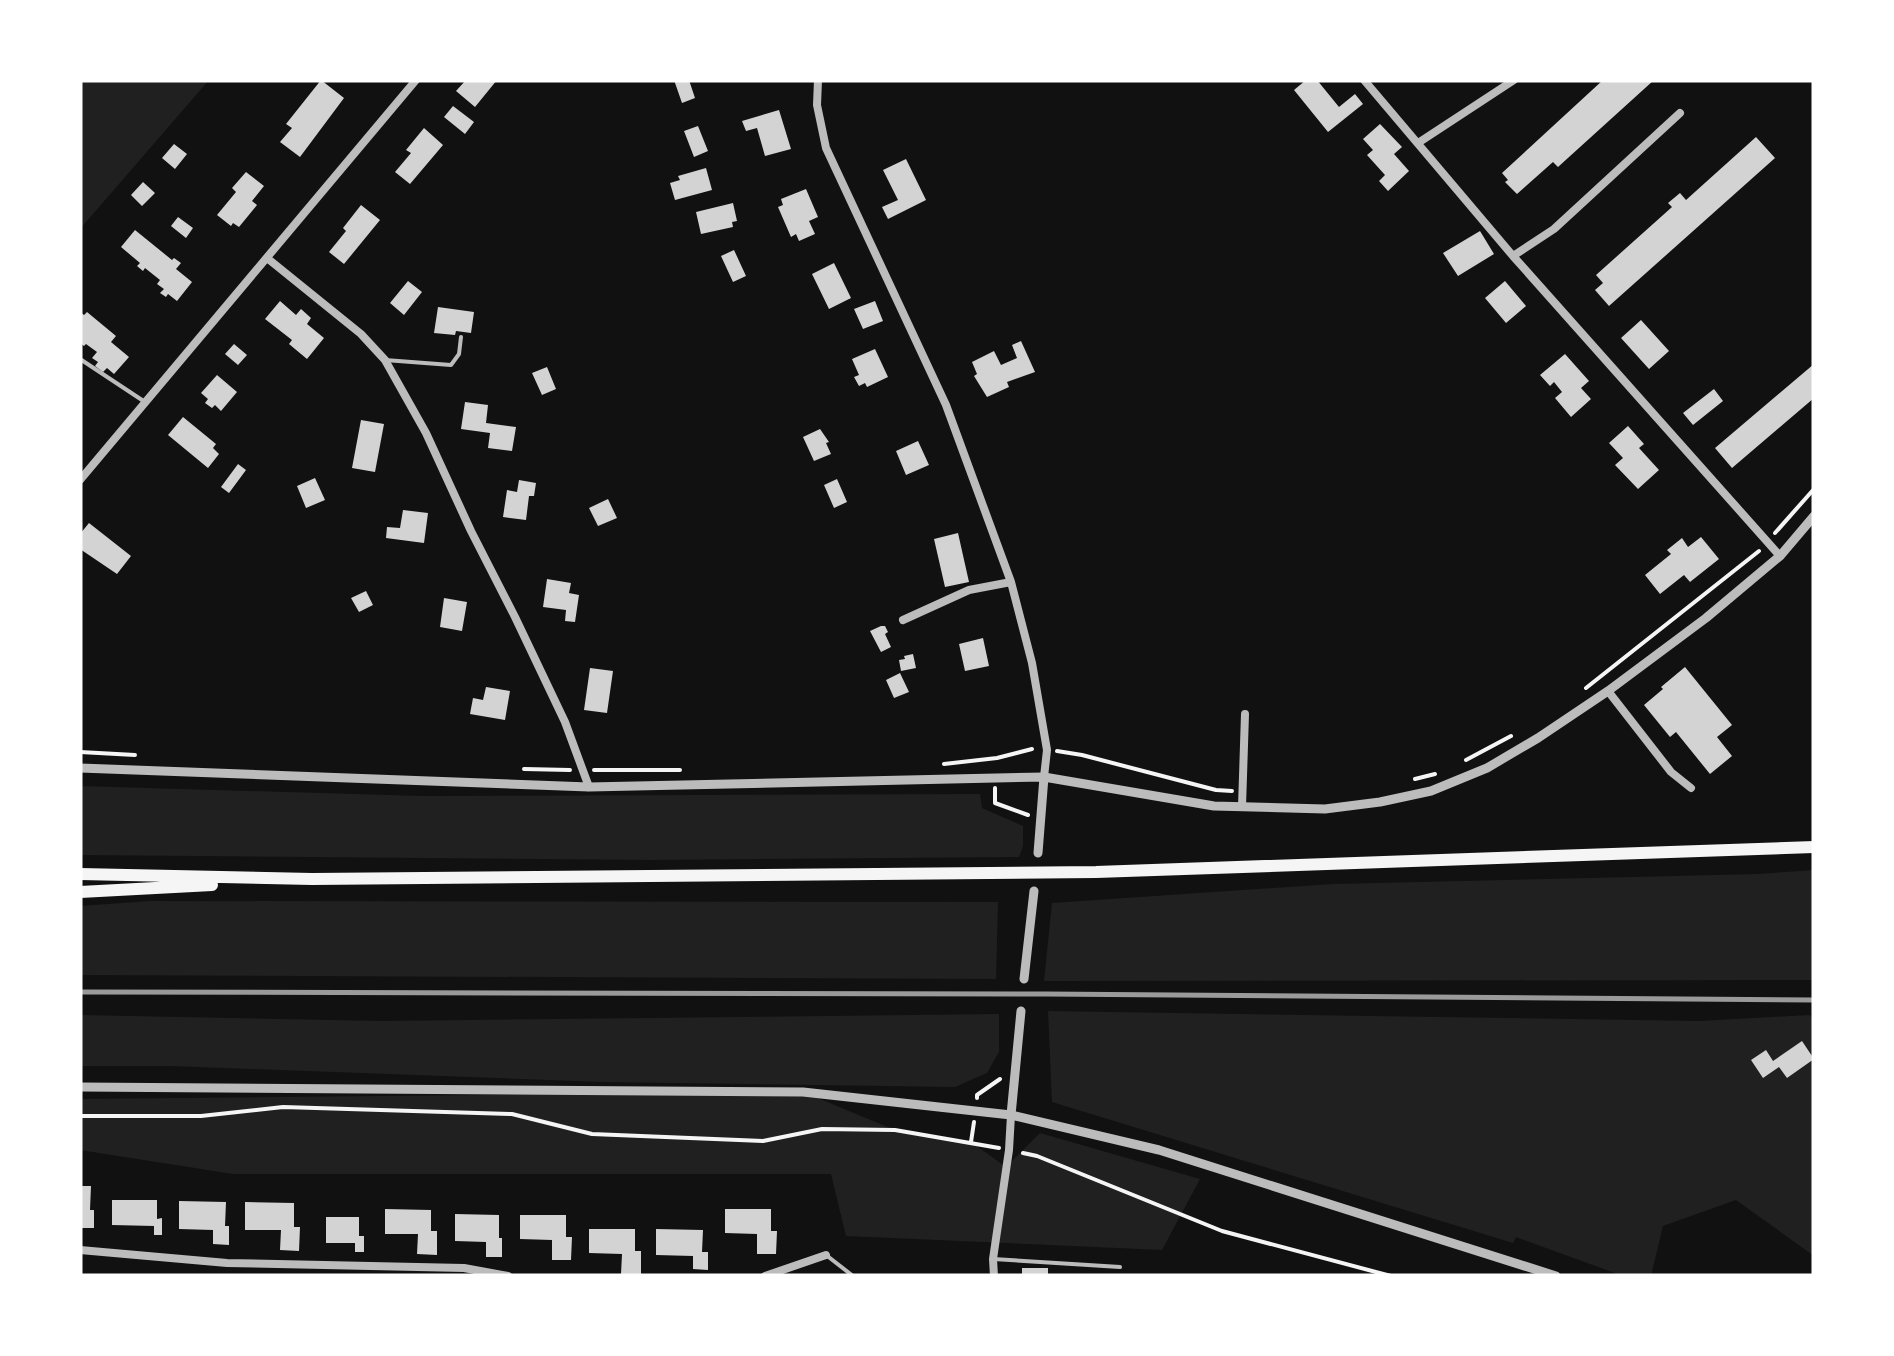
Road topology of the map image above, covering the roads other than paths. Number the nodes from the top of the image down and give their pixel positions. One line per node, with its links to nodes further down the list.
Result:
1 (416, 80): 8 (street)
2 (818, 80): 16 (street)
3 (1364, 80): 6 (street)
4 (1514, 80): 6 (street)
5 (1680, 112): 7 (street)
6 (1418, 143): 7 (street)
7 (1513, 256): 15 (street)
8 (267, 258): 11 (street); 12 (street)
9 (461, 337): 11 (lane)
10 (80, 360): 12 (lane)
11 (385, 360): 22 (street)
12 (146, 402): 13 (street)
13 (80, 480)
14 (1814, 516): 15 (street)
15 (1780, 556): 18 (street)
16 (1010, 582): 17 (street); 21 (street)
17 (903, 620)
18 (1608, 691): 23 (street); 24 (street)
19 (1244, 714): 24 (street)
20 (80, 768): 22 (street)
21 (1044, 778): 22 (street); 24 (street); 26 (street)
22 (589, 787)
23 (1691, 788)
24 (1242, 807)
25 (1814, 847): 28 (highway)
26 (1038, 854)
27 (80, 874): 28 (highway)
28 (312, 879): 30 (highway)
29 (1034, 891): 31 (street)
30 (80, 892)
31 (1024, 979)
32 (1022, 1011): 34 (street)
33 (80, 1086): 34 (street)
34 (1011, 1115): 37 (street); 43 (street)
35 (80, 1250): 39 (street)
36 (826, 1255): 40 (street); 41 (lane)
37 (994, 1259): 38 (lane); 42 (street)
38 (1120, 1267)
39 (508, 1276)
40 (765, 1276)
41 (853, 1276)
42 (994, 1276)
43 (1556, 1276)

